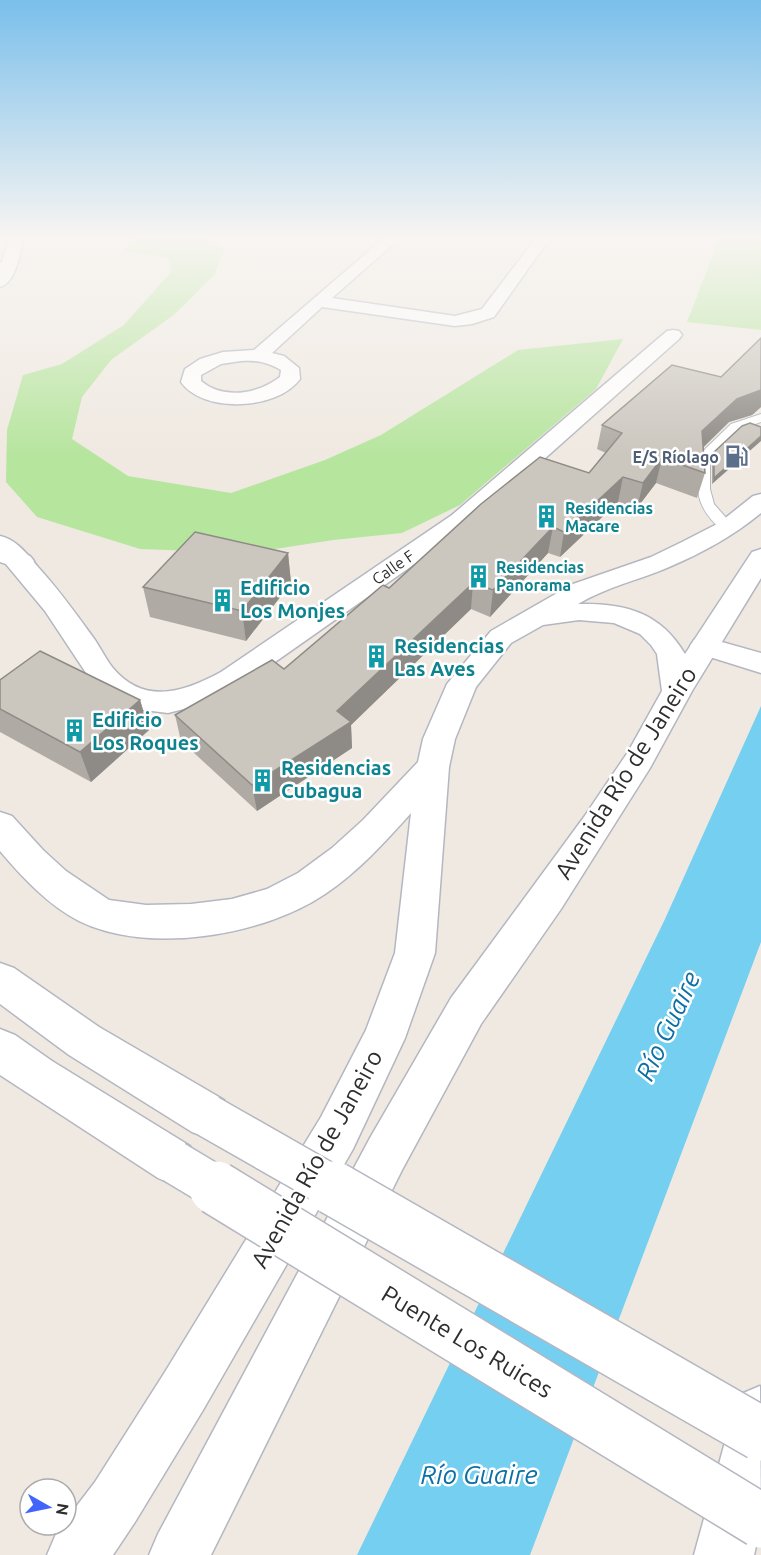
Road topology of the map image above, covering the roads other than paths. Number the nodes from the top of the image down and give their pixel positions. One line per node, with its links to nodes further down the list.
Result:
1 (308, 311): 5 (street)
2 (384, 311): 3 (street)
3 (490, 311)
4 (673, 335): 11 (street, Calle F)
5 (259, 356)
6 (761, 418): 8 (lane)
7 (761, 501): 8 (street, Avenida Río de Janeiro)
8 (728, 528): 13 (street, Avenida Río de Janeiro)
9 (0, 543): 11 (street, Calle F)
10 (761, 557): 14 (street, Avenida Río de Janeiro)
11 (10, 558)
12 (628, 617): 13 (street); 14 (street); 16 (street)
13 (521, 624): 17 (street, Avenida Río de Janeiro)
14 (704, 646): 15 (street); 16 (street, Avenida Río de Janeiro)
15 (758, 662)
16 (677, 691): 25 (street, Avenida Río de Janeiro)
17 (433, 767): 18 (street); 24 (street, Avenida Río de Janeiro)
18 (0, 826)
19 (0, 981): 22 (street, bridge)
20 (0, 1049): 23 (street, Puente Los Ruices, bridge)
21 (761, 1408): 26 (street)
22 (761, 1434)
23 (761, 1521)
24 (77, 1555)
25 (179, 1555)
26 (724, 1555)

